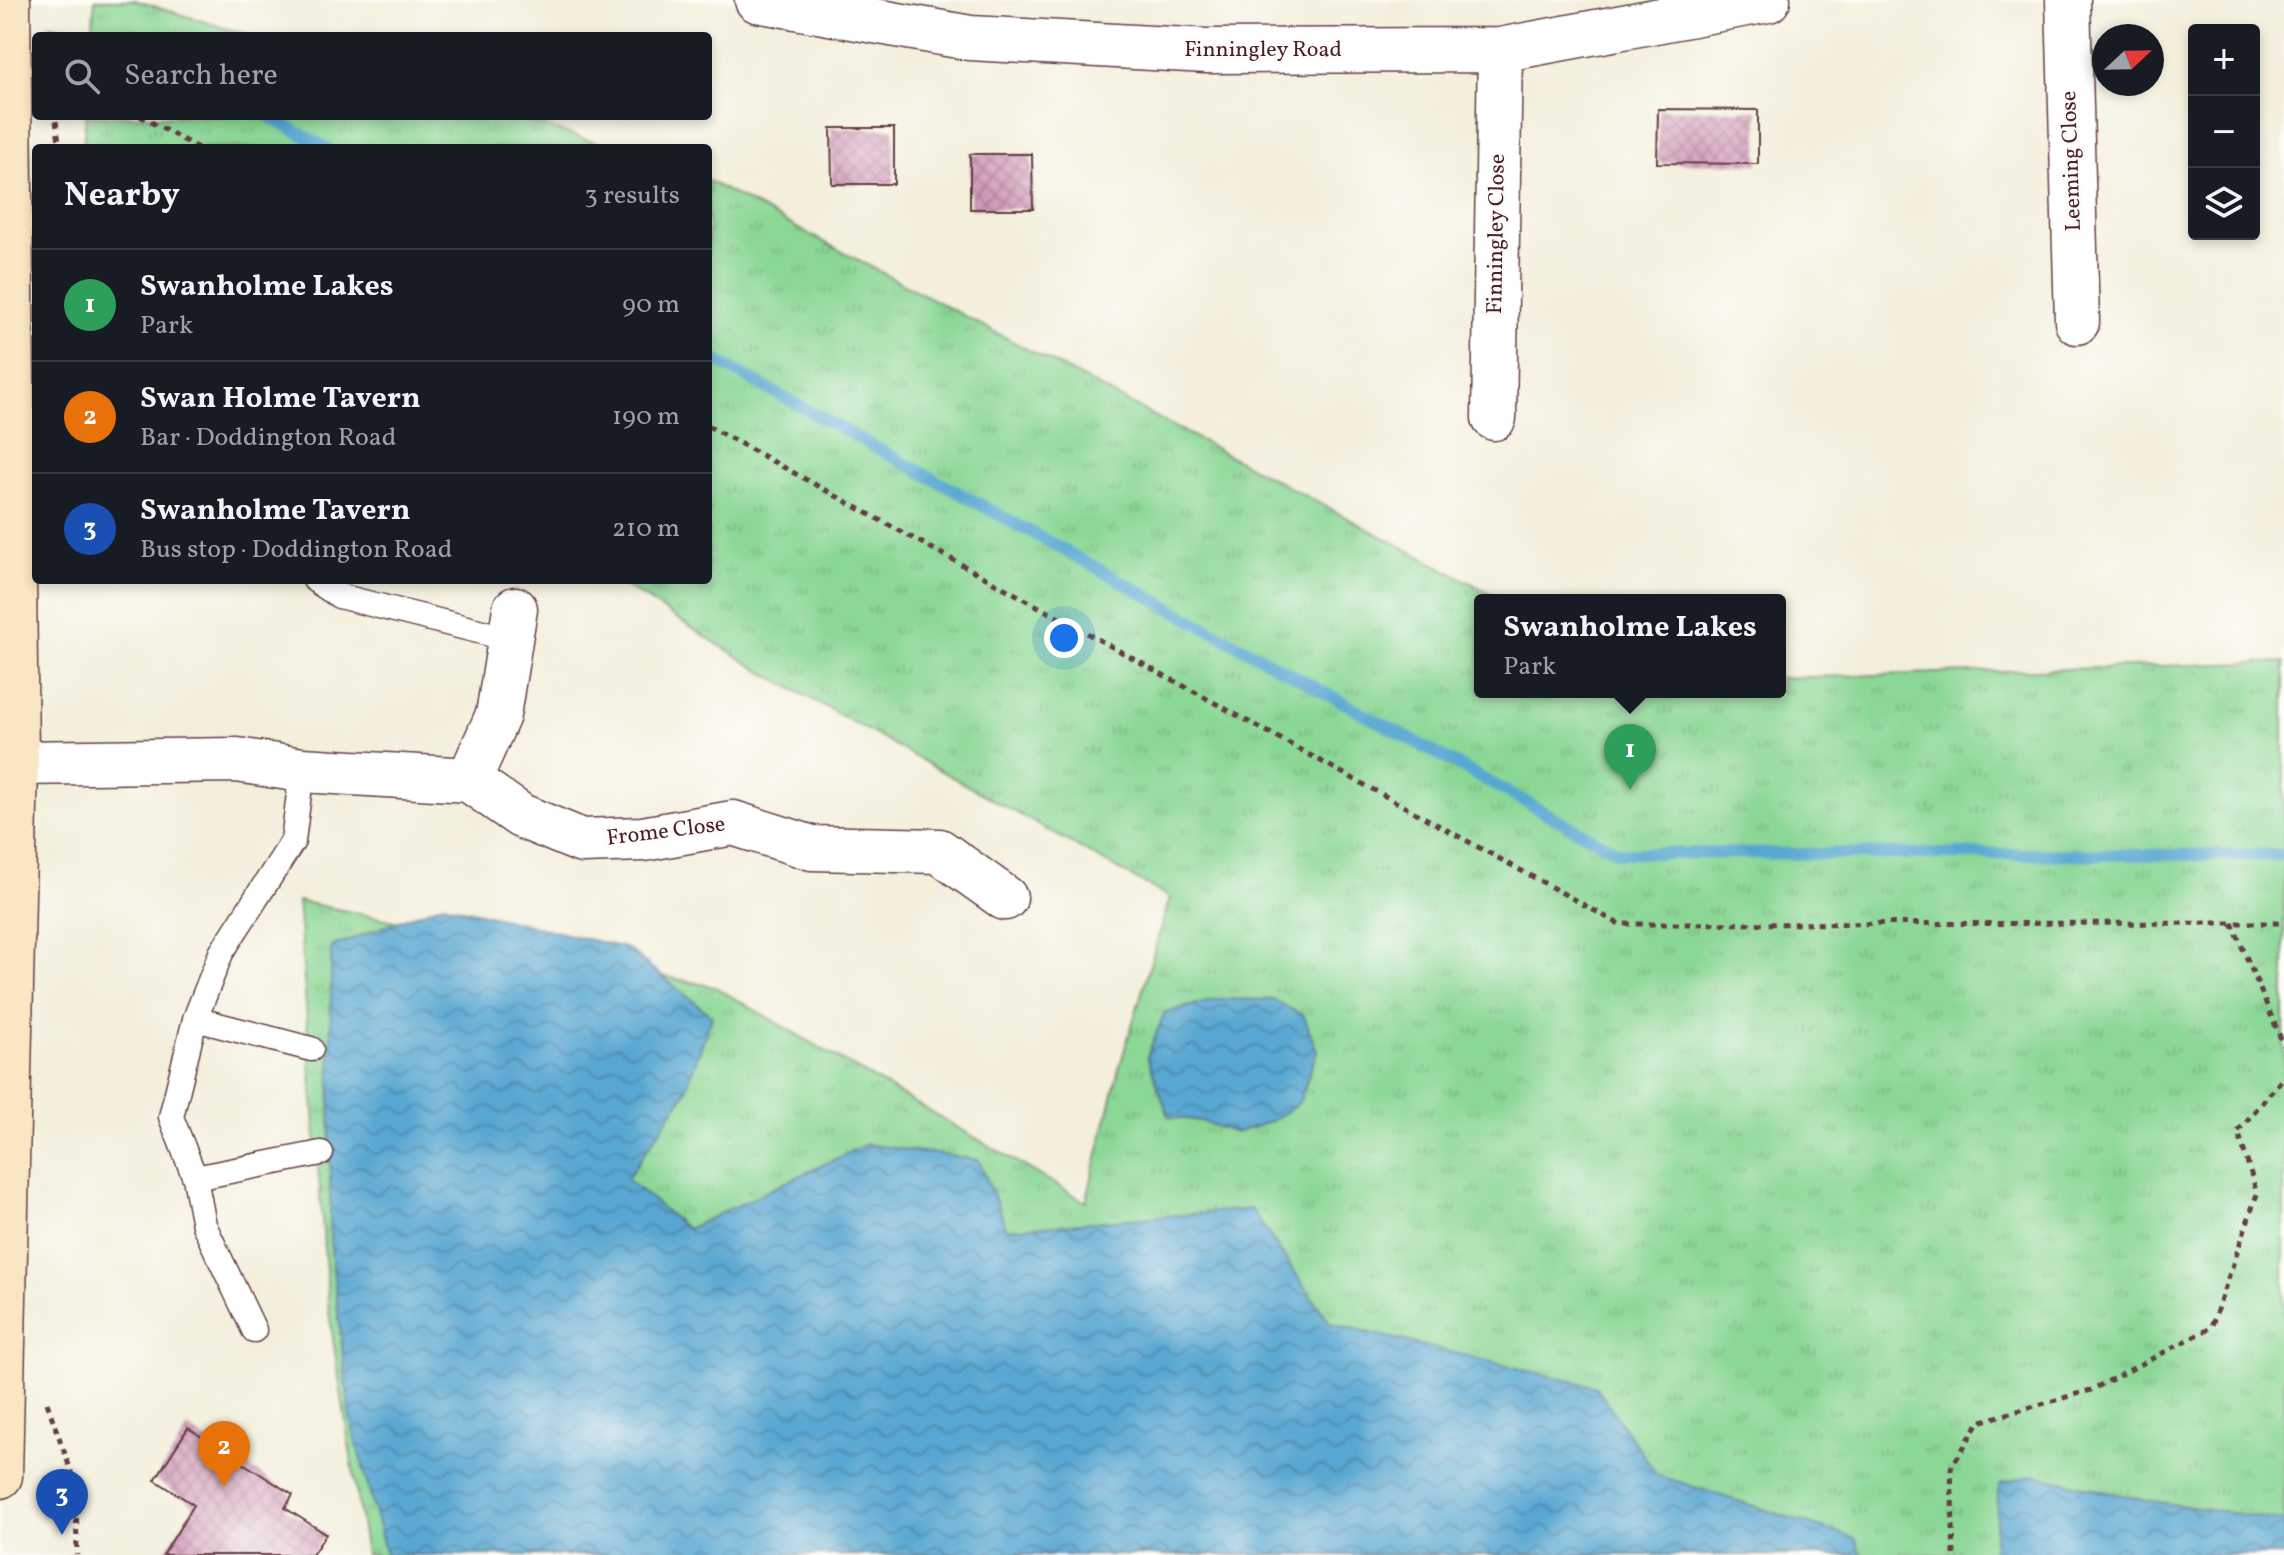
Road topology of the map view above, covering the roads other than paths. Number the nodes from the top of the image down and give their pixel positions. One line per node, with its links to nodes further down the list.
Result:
1 (8, 0): 7 (main road)
2 (757, 0): 5 (street, Finningley Road)
3 (1768, 0): 5 (street, Finningley Road)
4 (2068, 0): 6 (street, Leeming Close)
5 (1500, 50): 8 (street, Finningley Close)
6 (2077, 322)
7 (6, 390): 11 (main road)
8 (1494, 418)
9 (321, 584): 10 (lane)
10 (513, 624): 13 (street)
11 (16, 763): 12 (street); 14 (main road)
12 (302, 770): 13 (street); 16 (lane)
13 (469, 780): 15 (street, Frome Close)
14 (6, 894): 21 (main road)
15 (1005, 898)
16 (195, 1019): 17 (lane); 19 (lane)
17 (311, 1049)
18 (321, 1153): 19 (lane)
19 (195, 1178): 20 (lane)
20 (254, 1330)
21 (0, 1476)

